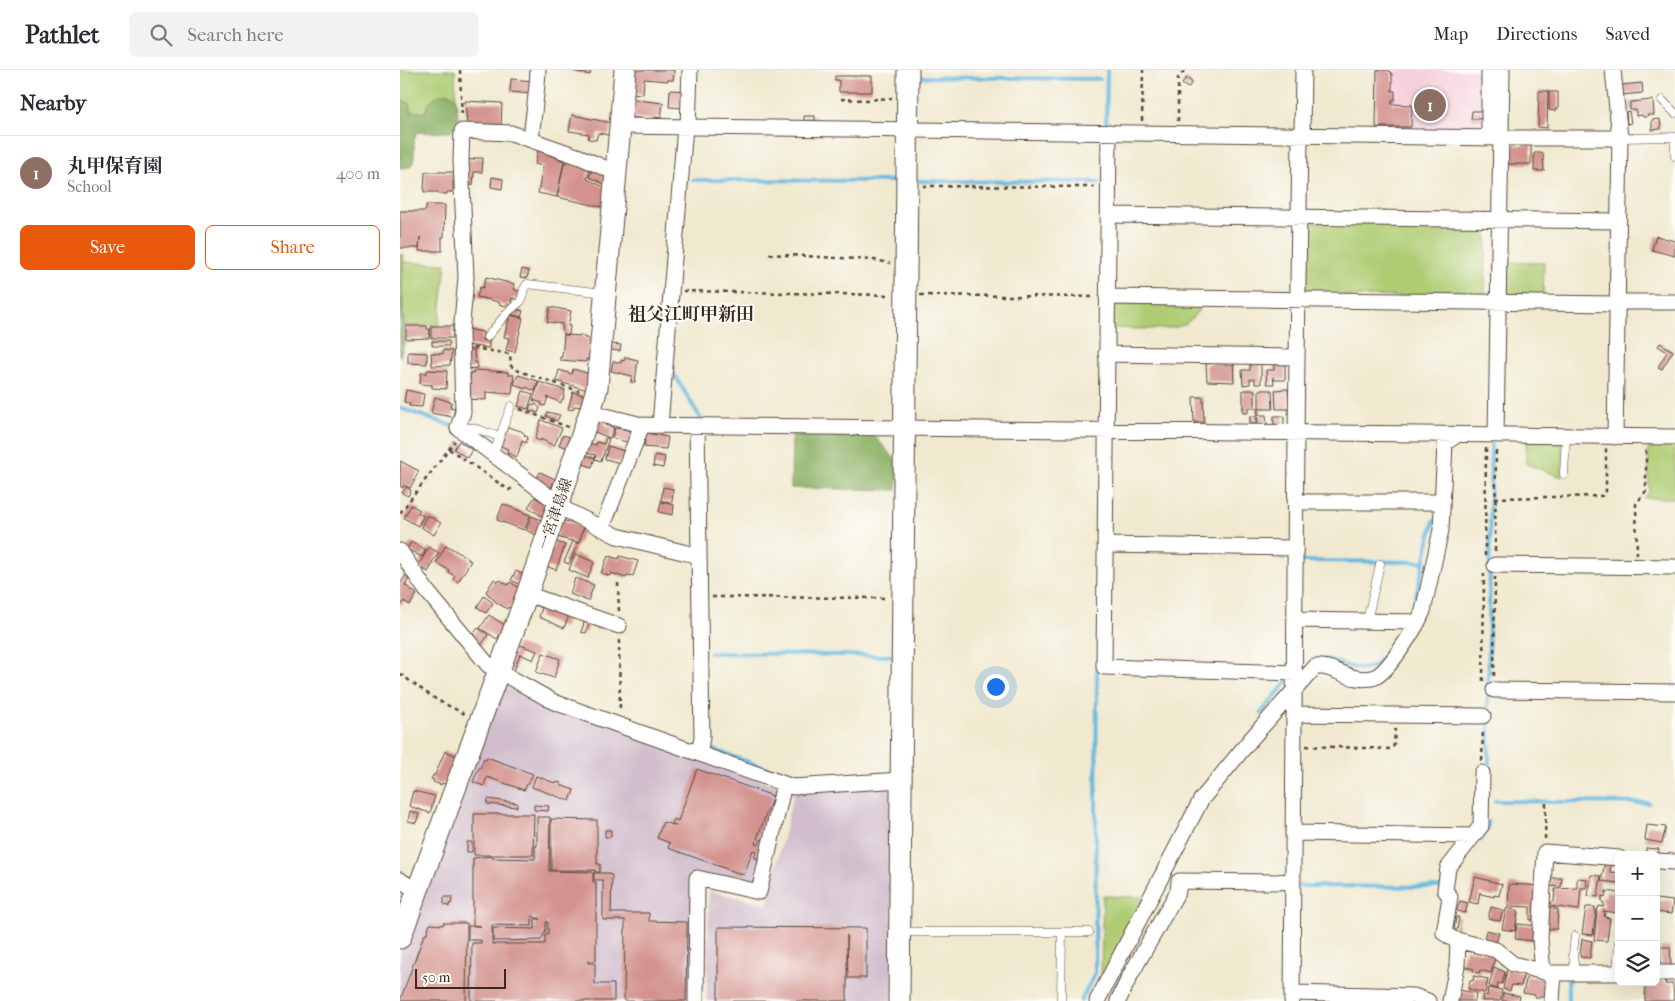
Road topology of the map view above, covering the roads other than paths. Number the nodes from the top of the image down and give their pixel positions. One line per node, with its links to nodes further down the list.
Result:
1 (538, 70): 19 (street)
2 (625, 70): 11 (street, 一宮津島線)
3 (690, 70): 12 (street)
4 (908, 70): 13 (street)
5 (1303, 70): 15 (street)
6 (1489, 70): 17 (street)
7 (1502, 70): 17 (street)
8 (1613, 70): 18 (street)
9 (1662, 100): 10 (lane)
10 (1675, 113)
11 (620, 126): 12 (street); 22 (street, 一宮津島線)
12 (686, 127): 13 (street); 39 (street)
13 (907, 130): 14 (street); 42 (street)
14 (1109, 132): 15 (street); 23 (street)
15 (1301, 134): 17 (street); 24 (street)
16 (1675, 137): 18 (lane)
17 (1495, 138): 18 (street); 25 (street)
18 (1620, 138): 26 (street)
19 (531, 140): 22 (street); 41 (street)
20 (1675, 142): 21 (lane)
21 (1675, 156)
22 (616, 173): 27 (street, 一宮津島線)
23 (1108, 215): 24 (street); 28 (street)
24 (1299, 217): 25 (street); 29 (street)
25 (1499, 220): 26 (street); 31 (street)
26 (1618, 222): 32 (street)
27 (606, 293): 33 (lane); 36 (street, 一宮津島線)
28 (1103, 297): 29 (street); 34 (street)
29 (1298, 300): 31 (street); 35 (street)
30 (1675, 302): 32 (street)
31 (1498, 303): 32 (street); 46 (street)
32 (1617, 303): 49 (street)
33 (487, 337)
34 (1106, 354): 35 (street); 43 (street)
35 (1297, 357): 44 (street)
36 (593, 404): 38 (street); 55 (street, 一宮津島線)
37 (512, 406): 48 (lane)
38 (642, 425): 39 (street); 56 (street)
39 (660, 425): 40 (street)
40 (697, 426): 42 (street); 60 (street)
41 (459, 428): 48 (lane); 51 (street)
42 (904, 429): 43 (street); 78 (street)
43 (1105, 431): 44 (street); 57 (street)
44 (1296, 434): 45 (street); 53 (street)
45 (1456, 435): 46 (street); 54 (street)
46 (1491, 436): 47 (street)
47 (1566, 436): 49 (street); 52 (lane)
48 (500, 437): 51 (lane)
49 (1611, 437): 50 (street)
50 (1675, 437)
51 (493, 455): 55 (street)
52 (1564, 474)
53 (1295, 502): 54 (street); 58 (street)
54 (1442, 502): 67 (street)
55 (558, 505): 56 (street); 64 (street, 一宮津島線)
56 (602, 528): 60 (street)
57 (1105, 545): 58 (street); 70 (street)
58 (1295, 548): 65 (street)
59 (400, 551): 69 (street)
60 (699, 556): 76 (street)
61 (1380, 564): 66 (lane)
62 (1488, 566): 63 (street)
63 (1675, 567)
64 (527, 594): 68 (street); 69 (street, 一宮津島線)
65 (1295, 620): 66 (street); 70 (street)
66 (1367, 621): 67 (street)
67 (1418, 622): 72 (street)
68 (619, 626)
69 (498, 672): 76 (street); 86 (street, 一宮津島線)
70 (1295, 673): 72 (street)
71 (1488, 688): 73 (street)
72 (1295, 689): 74 (street); 104 (street)
73 (1675, 692)
74 (1295, 714): 75 (street); 80 (street)
75 (1483, 716)
76 (699, 754): 79 (street)
77 (1482, 773): 81 (street)
78 (901, 780): 79 (street); 88 (street)
79 (789, 785): 87 (street)
80 (1293, 834): 81 (street); 85 (street)
81 (1474, 836): 93 (street)
82 (1615, 858): 94 (street)
83 (1660, 861): 84 (street)
84 (1675, 862)
85 (1293, 880): 99 (street); 105 (street)
86 (407, 898): 92 (street, 一宮津島線)
87 (701, 915): 100 (street); 101 (street)
88 (899, 932): 89 (lane); 102 (street)
89 (1062, 932): 90 (lane); 103 (lane)
90 (1089, 932)
91 (1575, 936): 95 (lane)
92 (400, 938)
93 (1458, 940): 94 (street); 107 (street)
94 (1548, 972): 95 (street); 108 (street)
95 (1575, 973): 96 (street)
96 (1615, 973)
97 (1660, 973): 98 (street)
98 (1675, 974)
99 (1292, 997): 106 (street)
100 (696, 1001)
101 (705, 1001)
102 (899, 1001)
103 (1061, 1001)
104 (1097, 1001)
105 (1118, 1001)
106 (1428, 1001)
107 (1450, 1001)
108 (1552, 1001)

